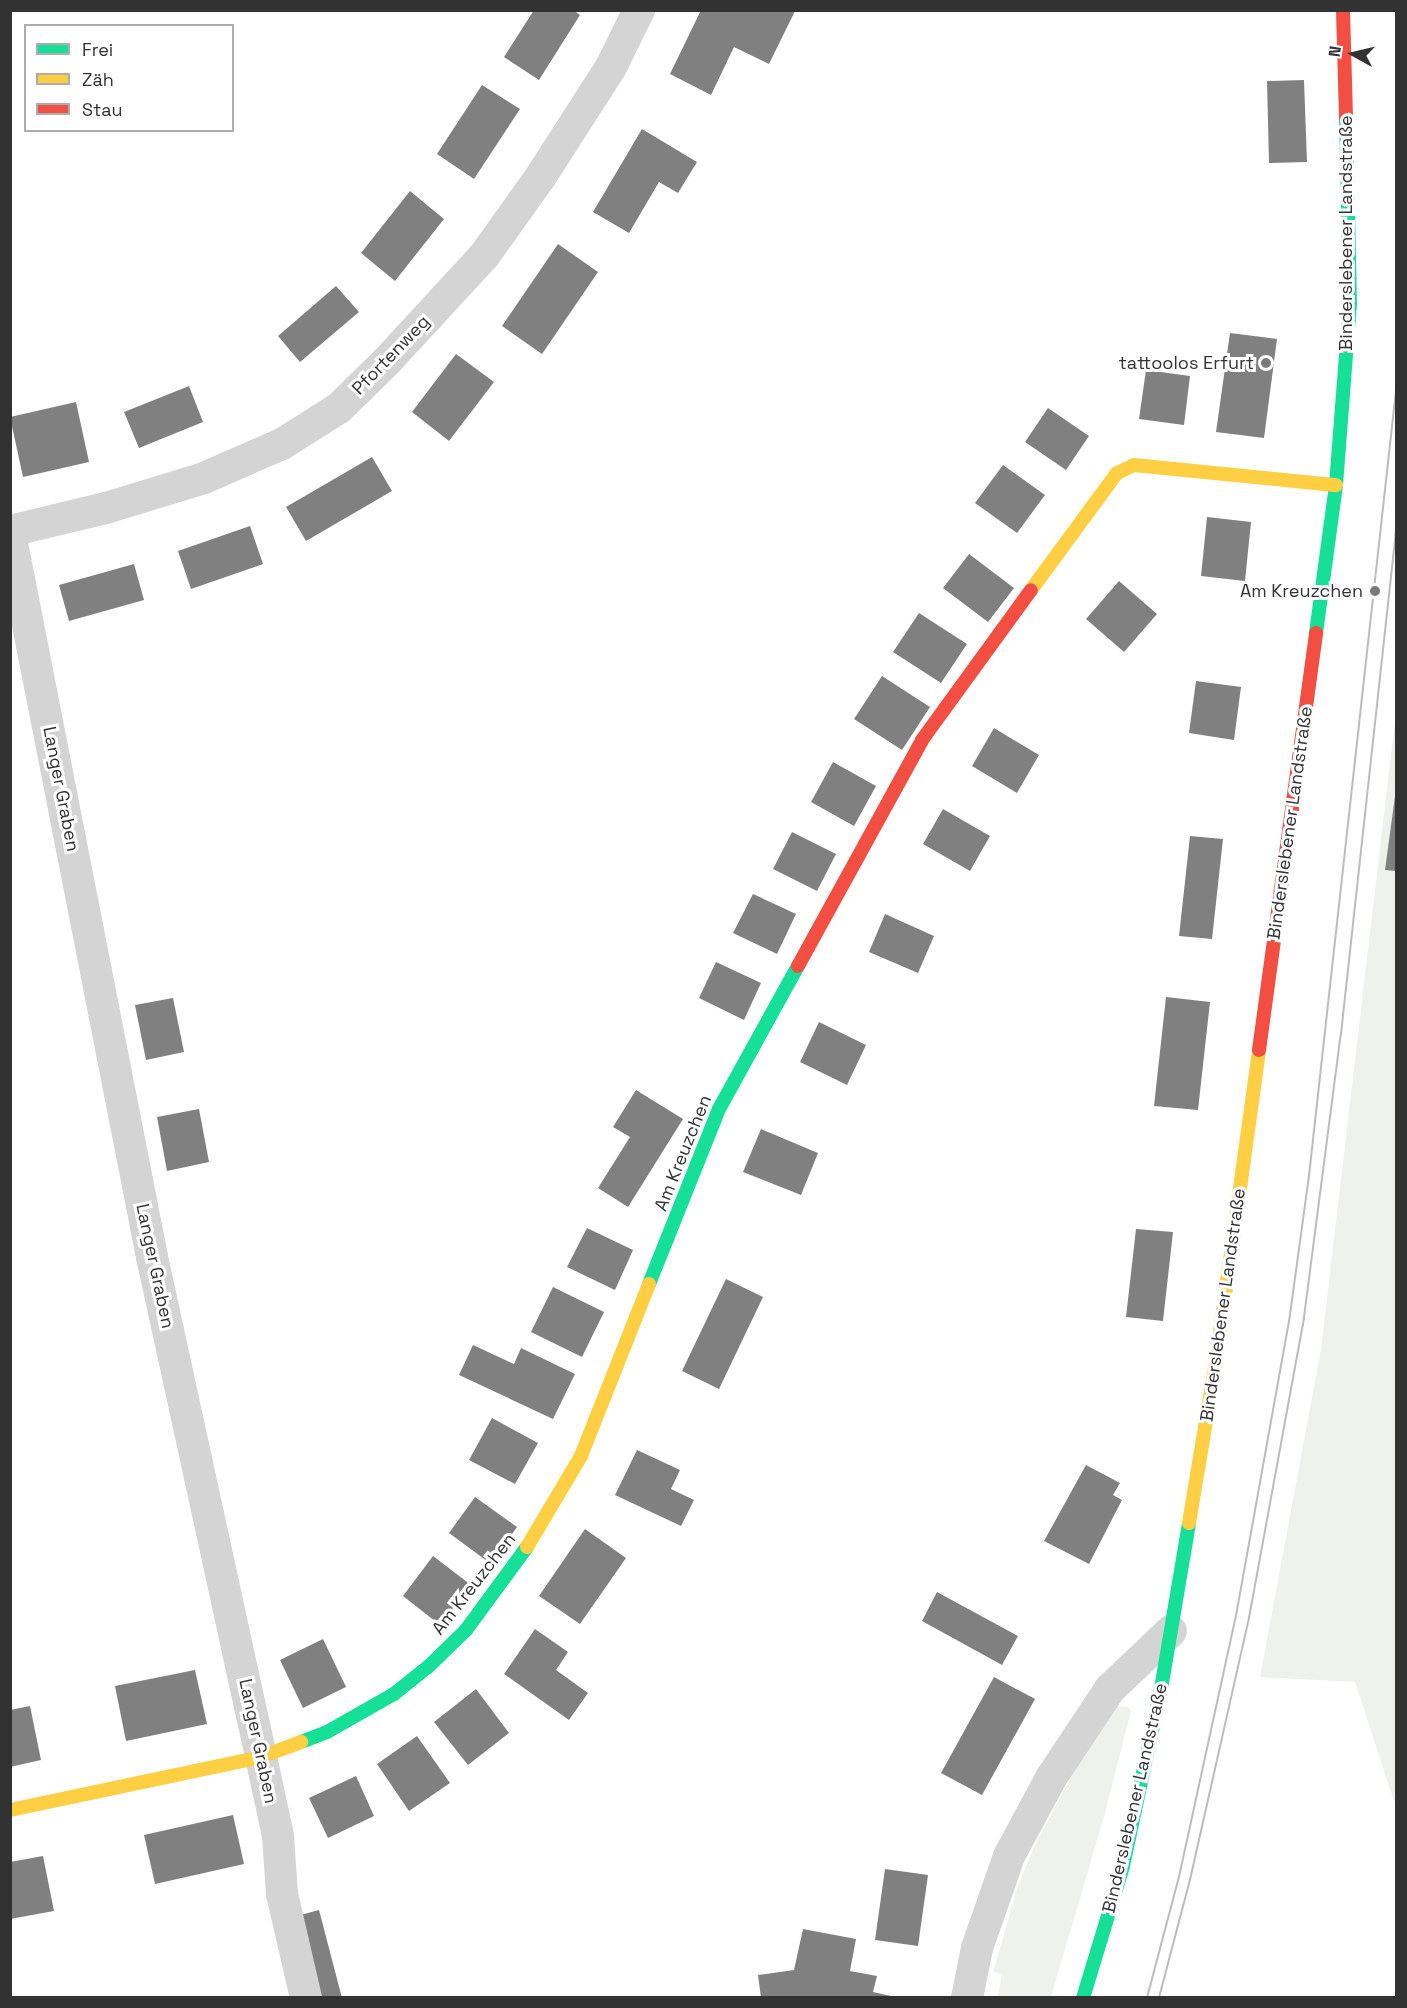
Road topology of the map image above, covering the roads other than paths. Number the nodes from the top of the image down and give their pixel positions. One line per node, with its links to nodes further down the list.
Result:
1 (639, 10): 4 (street, Pfortenweg)
2 (1343, 10): 3 (street, Binderslebener Landstraße)
3 (1336, 484): 5 (street, Binderslebener Landstraße); 6 (street, Am Kreuzchen)
4 (10, 532): 6 (street, Langer Graben)
5 (1171, 1631): 9 (street, Binderslebener Landstraße); 10 (street, Binderslebener Landstraße)
6 (261, 1757): 7 (street, Am Kreuzchen); 8 (street, Langer Graben)
7 (10, 1810)
8 (306, 1998)
9 (967, 1998)
10 (1083, 1998)

